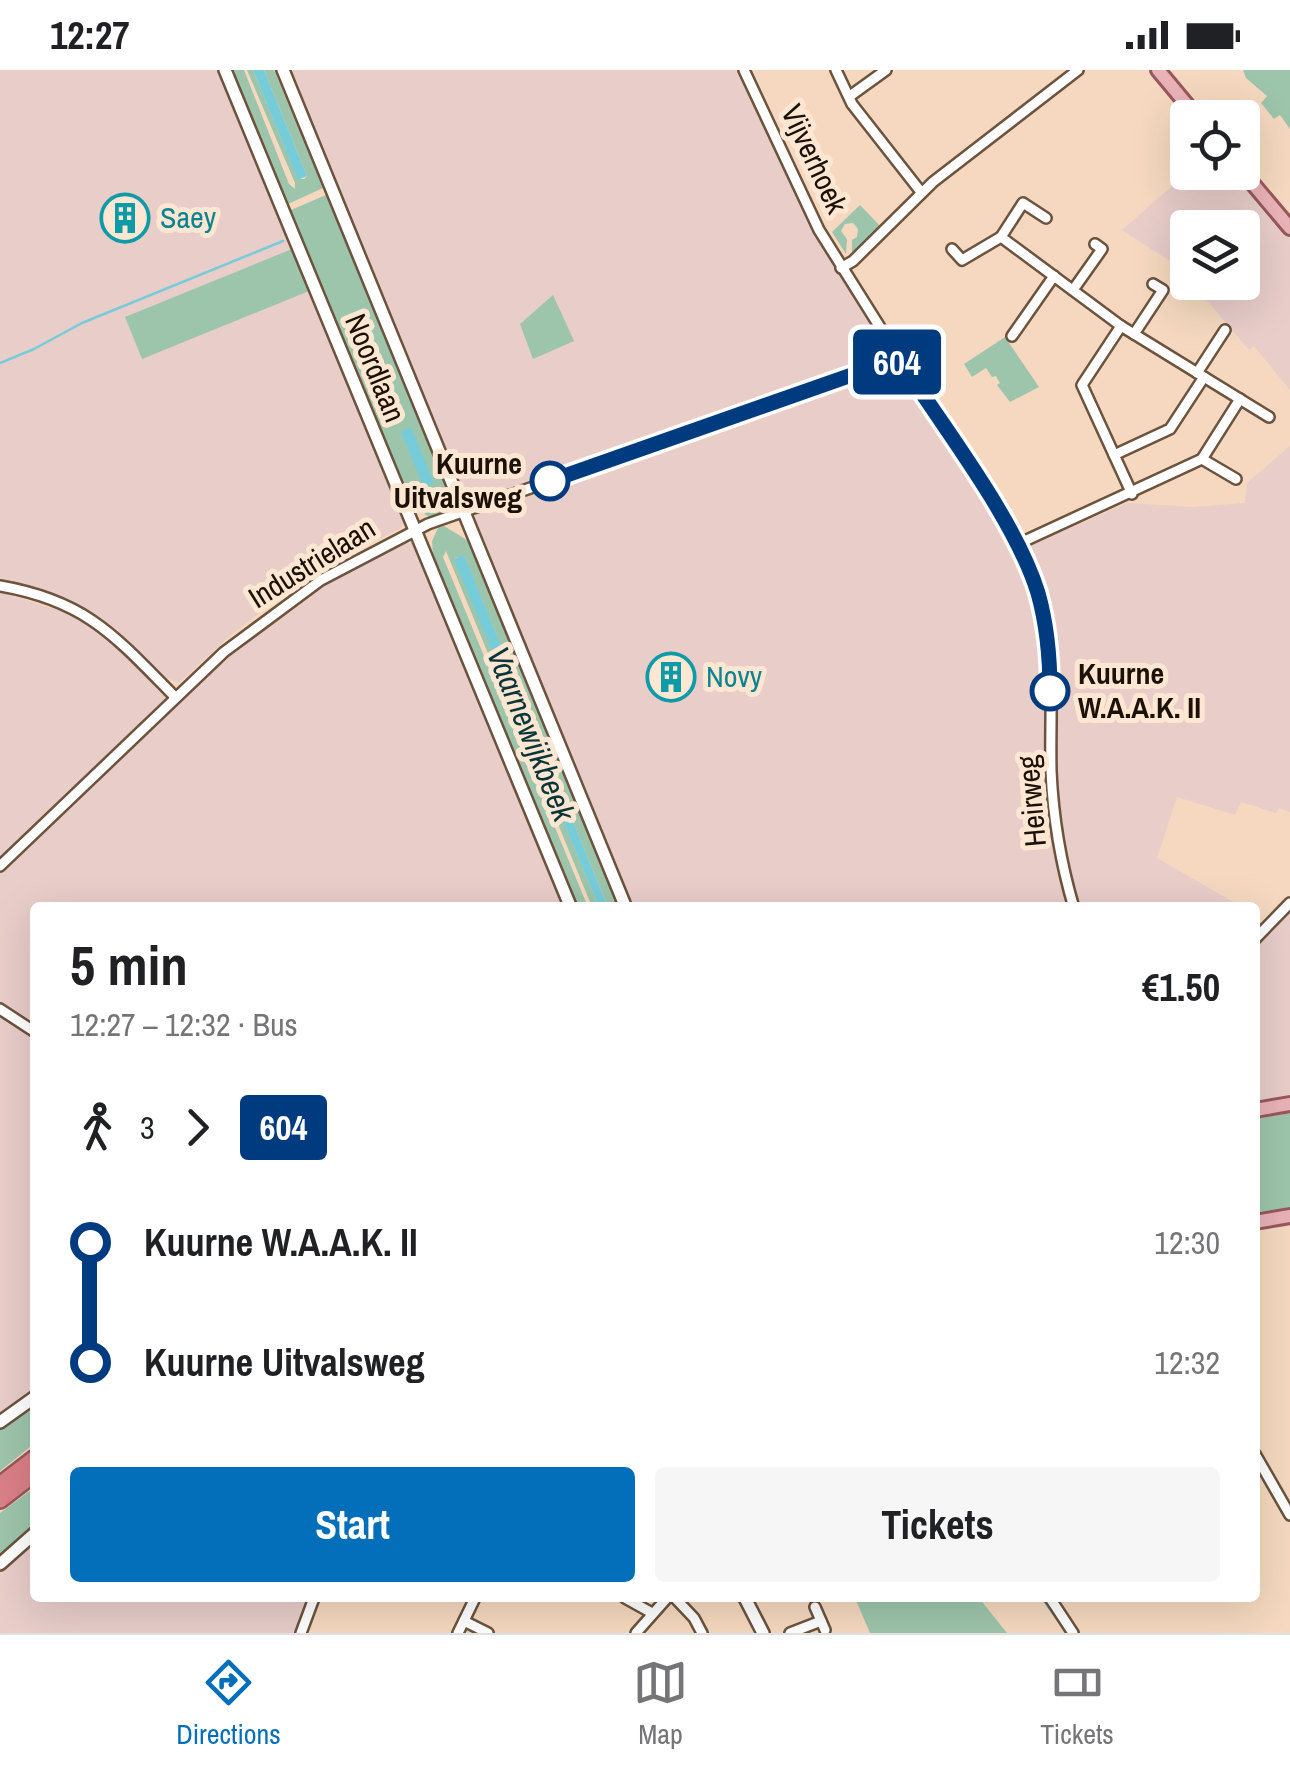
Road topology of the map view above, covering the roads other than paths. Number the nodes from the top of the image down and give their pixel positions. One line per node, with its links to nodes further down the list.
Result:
1 (225, 70): 34 (street, Noordlaan)
2 (283, 70): 33 (street, Noordlaan)
3 (744, 70): 17 (street, Vijverhoek)
4 (836, 70): 8 (street)
5 (886, 70): 8 (street)
6 (1078, 70): 11 (street)
7 (1158, 70): 9 (main road)
8 (850, 96): 11 (street)
9 (1183, 100)
10 (1258, 190): 13 (main road)
11 (921, 192): 17 (street)
12 (1046, 218): 14 (street)
13 (1290, 228)
14 (1000, 236): 15 (street); 18 (street)
15 (952, 249)
16 (1102, 250): 20 (street)
17 (841, 268): 25 (street, Heirweg)
18 (1054, 276): 20 (street); 24 (street)
19 (1153, 284): 23 (street)
20 (1073, 290): 21 (street)
21 (1121, 326): 23 (street); 29 (street)
22 (1225, 330): 26 (street)
23 (1134, 334): 26 (street)
24 (1012, 336)
25 (891, 358): 33 (street, Industrielaan); 35 (street, Heirweg)
26 (1201, 375): 27 (street); 29 (street)
27 (1240, 399): 28 (street); 30 (street)
28 (1269, 417)
29 (1114, 455): 32 (street)
30 (1202, 459): 31 (street); 32 (street)
31 (1236, 480)
32 (1132, 494): 35 (street)
33 (464, 512): 34 (street, Industrielaan); 40 (street, Noordlaan)
34 (414, 530): 37 (street, Industrielaan); 39 (street, Noordlaan)
35 (1018, 544): 41 (street, Heirweg)
36 (0, 586): 37 (street)
37 (176, 697): 38 (street, Industrielaan)
38 (0, 866)
39 (569, 902)
40 (624, 902)
41 (1072, 902)
42 (1290, 903): 43 (street)
43 (1260, 934)
44 (0, 1009): 45 (street)
45 (30, 1029)
46 (1290, 1104): 47 (main road)
47 (1260, 1109)
48 (1290, 1216): 49 (main road)
49 (1260, 1221)
50 (30, 1401): 51 (street)
51 (0, 1422)
52 (1260, 1463): 56 (street)
53 (30, 1464): 55 (highway)
54 (30, 1483): 55 (highway)
55 (4, 1492)
56 (1290, 1516)
57 (30, 1537): 58 (street)
58 (0, 1564)
59 (313, 1602): 69 (street)
60 (473, 1602): 68 (street)
61 (631, 1602): 67 (street)
62 (663, 1602): 67 (street)
63 (679, 1602): 73 (street)
64 (747, 1602): 74 (street)
65 (1053, 1602): 76 (street)
66 (815, 1607): 75 (street)
67 (652, 1613): 72 (street)
68 (464, 1622): 70 (street); 71 (street)
69 (301, 1633)
70 (458, 1633)
71 (488, 1633)
72 (636, 1633)
73 (702, 1633)
74 (763, 1633)
75 (790, 1633)
76 (1074, 1633)

